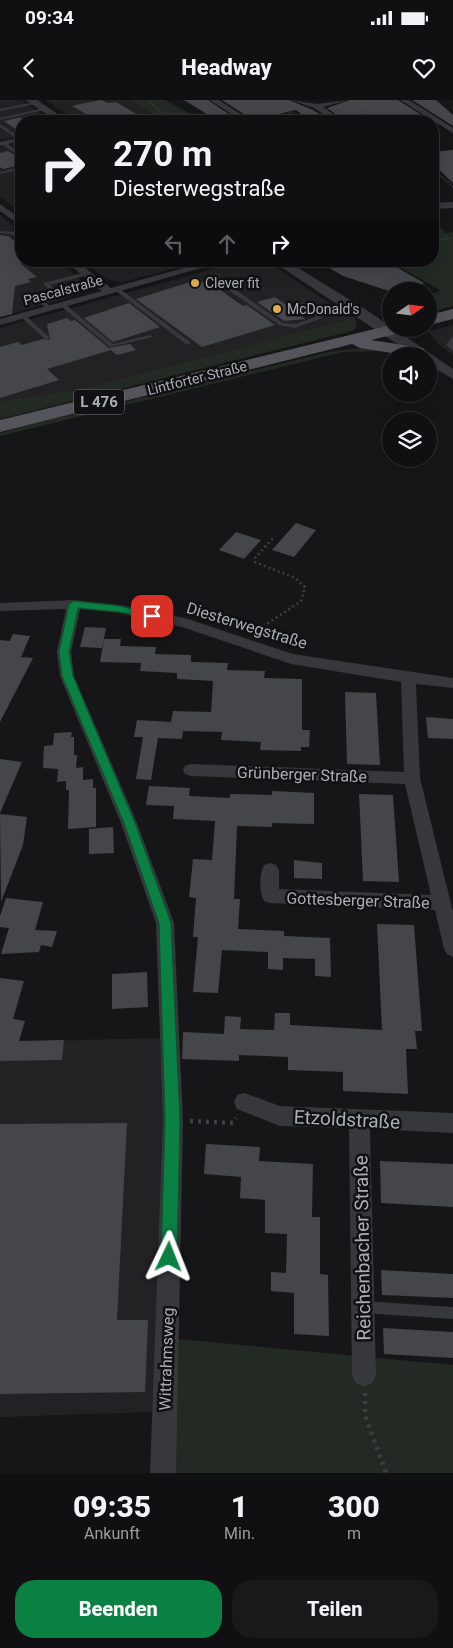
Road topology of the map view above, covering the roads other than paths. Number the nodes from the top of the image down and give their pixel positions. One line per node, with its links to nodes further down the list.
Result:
1 (214, 100): 11 (street)
2 (296, 100): 6 (street)
3 (344, 100): 6 (street)
4 (404, 100): 13 (street)
5 (32, 102): 7 (street); 8 (lane)
6 (317, 106): 12 (street)
7 (44, 109): 9 (lane); 10 (street)
8 (0, 110)
9 (18, 115)
10 (54, 115)
11 (238, 115)
12 (330, 115)
13 (427, 115)
14 (15, 116): 15 (lane)
15 (0, 119)
16 (439, 123): 18 (street)
17 (0, 125): 19 (lane)
18 (453, 132)
19 (15, 136)
20 (15, 140): 21 (street)
21 (1, 143): 22 (lane)
22 (15, 152)
23 (15, 169): 24 (lane)
24 (0, 173)
25 (453, 205): 26 (street)
26 (439, 206)
27 (0, 207): 28 (street)
28 (15, 218)
29 (0, 232): 30 (lane)
30 (15, 234)
31 (77, 267): 34 (street)
32 (199, 267): 36 (street, Pascalstraße)
33 (288, 267): 44 (street)
34 (86, 274): 36 (street); 39 (lane)
35 (217, 274): 37 (lane)
36 (113, 291): 38 (street, Pascalstraße); 50 (lane)
37 (296, 303)
38 (63, 305): 39 (street, Pascalstraße); 46 (lane)
39 (50, 308): 41 (street, Pascalstraße)
40 (453, 314): 42 (main road)
41 (23, 316): 43 (street, Pascalstraße); 47 (lane)
42 (438, 318)
43 (0, 322)
44 (382, 325)
45 (382, 332): 51 (main road, Lintforter Straße / L 476)
46 (150, 337)
47 (47, 338)
48 (401, 338): 53 (street)
49 (453, 339): 54 (lane)
50 (188, 342)
51 (337, 343): 52 (main road); 57 (main road, Lintforter Straße / L 476)
52 (387, 347)
53 (412, 347)
54 (453, 349)
55 (437, 365): 56 (street)
56 (453, 375)
57 (0, 426)
58 (74, 604): 59 (street, Diesterwegstraße); 60 (street, Diesterwegstraße); 73 (street, Wittrahmsweg)
59 (0, 607)
60 (408, 678): 61 (street, Diesterwegstraße); 63 (street)
61 (453, 683)
62 (191, 770): 63 (street, Grünberger Straße)
63 (412, 778): 65 (street)
64 (270, 870): 65 (street, Gottesberger Straße)
65 (442, 903): 66 (street)
66 (453, 949)
67 (244, 1102): 68 (street, Etzoldstraße)
68 (359, 1121): 69 (street, Etzoldstraße); 70 (street, Reichenbacher Straße)
69 (453, 1123)
70 (363, 1307): 71 (lane); 72 (street, Reichenbacher Straße)
71 (453, 1314)
72 (364, 1375)
73 (162, 1473)

